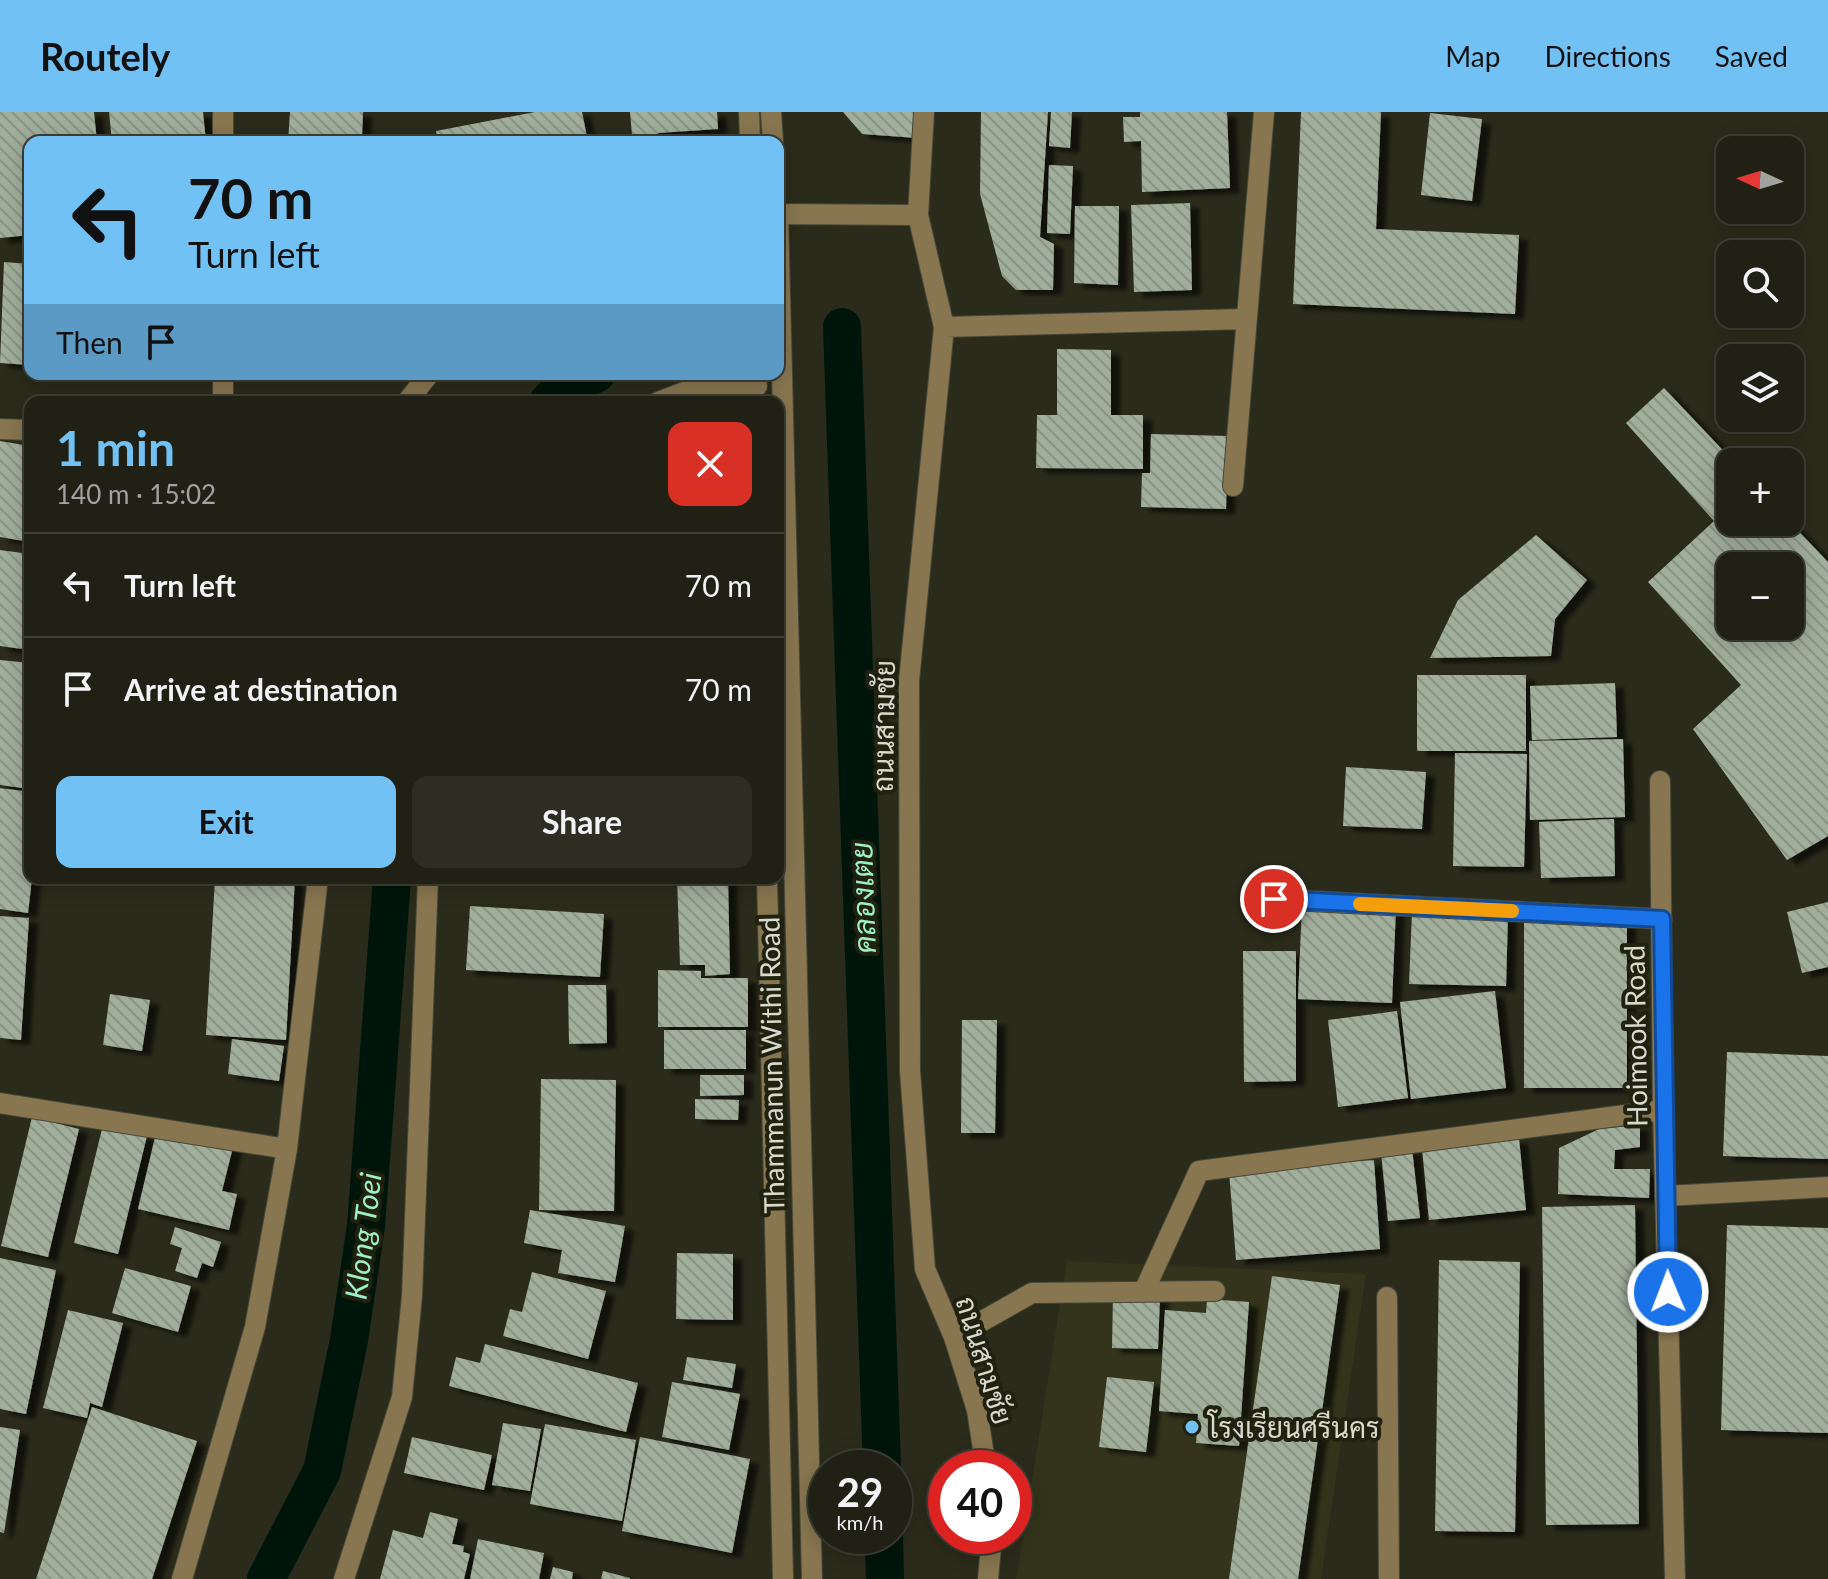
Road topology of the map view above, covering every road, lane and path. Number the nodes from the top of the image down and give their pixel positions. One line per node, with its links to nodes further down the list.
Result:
1 (223, 112): 6 (street)
2 (749, 112): 7 (street)
3 (771, 112): 8 (street)
4 (924, 112): 10 (street, ถนนสามชัย)
5 (1264, 112): 11 (street)
6 (223, 136)
7 (750, 136)
8 (773, 136)
9 (784, 214): 10 (street)
10 (918, 215): 12 (street, ถนนสามชัย)
11 (1246, 319): 12 (street); 20 (street)
12 (944, 327): 35 (street, ถนนสามชัย)
13 (424, 380): 15 (street)
14 (757, 387): 16 (street)
15 (412, 396)
16 (674, 396)
17 (0, 429): 18 (street)
18 (24, 430)
19 (784, 455): 41 (street, Thammanun Withi Road)
20 (1233, 486)
21 (1660, 781): 26 (street, Hoimook Road)
22 (317, 884): 29 (street)
23 (428, 884): 39 (street)
24 (767, 884): 40 (street, Thammanun Withi Road)
25 (1252, 898): 26 (street)
26 (1662, 919): 28 (street, Hoimook Road)
27 (0, 1103): 29 (street)
28 (1663, 1110): 31 (street, Hoimook Road); 32 (street)
29 (287, 1149): 38 (street)
30 (1828, 1187): 31 (street)
31 (1665, 1196): 44 (street, Hoimook Road)
32 (1145, 1289): 33 (street); 35 (street)
33 (1215, 1291)
34 (1387, 1297): 43 (street)
35 (954, 1337): 36 (street, ถนนสามชัย)
36 (983, 1450)
37 (990, 1554): 42 (street)
38 (182, 1579)
39 (344, 1579)
40 (783, 1579)
41 (812, 1579)
42 (988, 1579)
43 (1389, 1579)
44 (1675, 1579)

